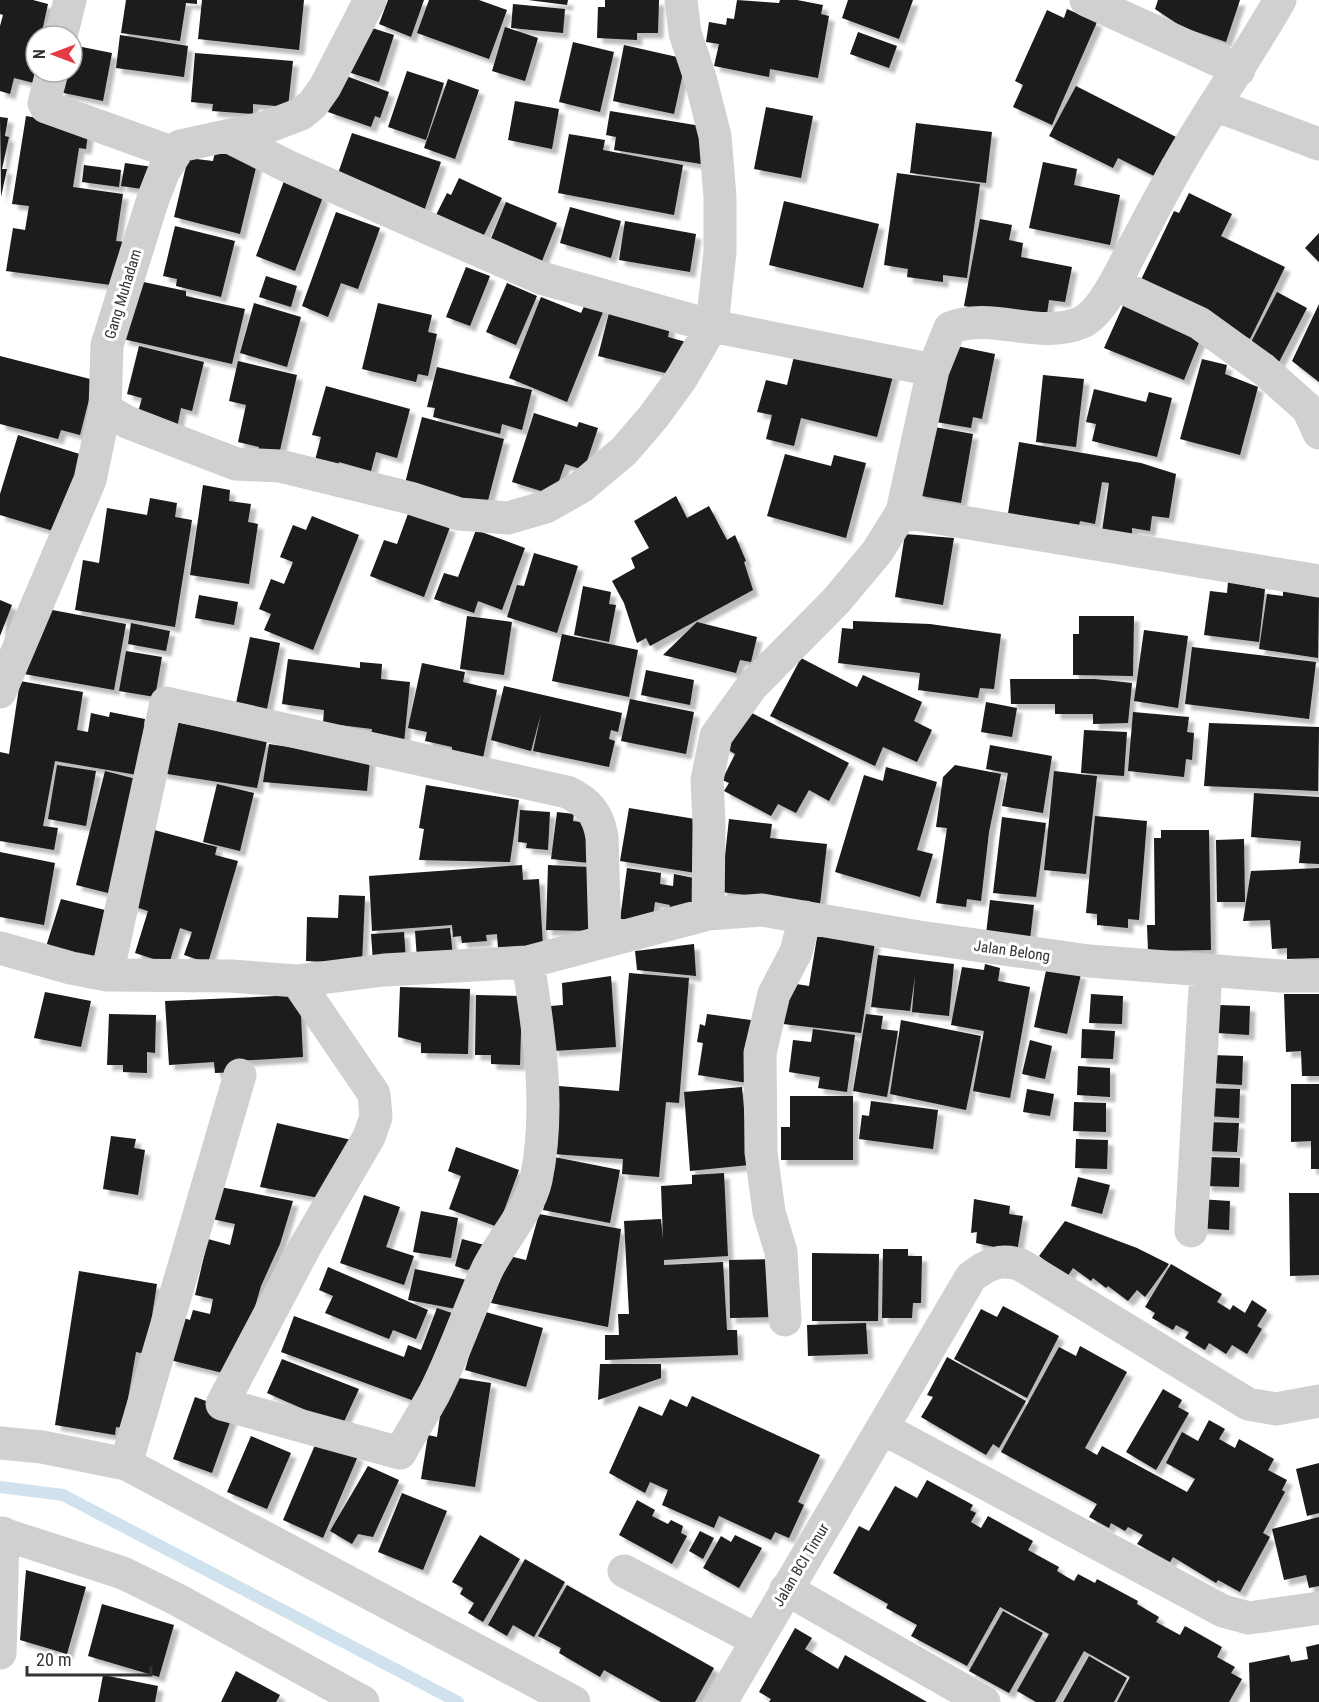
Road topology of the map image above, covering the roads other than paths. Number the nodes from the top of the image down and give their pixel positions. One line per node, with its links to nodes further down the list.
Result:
1 (70, 0): 6 (street)
2 (370, 0): 10 (street)
3 (681, 0): 14 (street)
4 (1086, 0): 7 (street)
5 (1280, 0): 7 (street)
6 (64, 24)
7 (1239, 70): 9 (street)
8 (49, 84): 12 (street)
9 (1215, 105): 11 (street); 13 (street)
10 (227, 136): 12 (street); 14 (street)
11 (1319, 144)
12 (174, 153): 16 (street, Gang Muhadam)
13 (1115, 284): 15 (street); 17 (street)
14 (712, 326): 15 (street); 16 (street)
15 (933, 370): 18 (street)
16 (105, 409): 20 (street, Gang Muhadam)
17 (1319, 433)
18 (902, 512): 19 (street); 21 (street)
19 (1319, 581)
20 (0, 692)
21 (708, 914): 22 (street, Jalan Belong); 23 (street, Jalan Belong)
22 (805, 918): 26 (street, Jalan Belong); 32 (street)
23 (605, 942): 25 (street, Jalan Belong); 27 (street)
24 (0, 948): 27 (street, Jalan Belong)
25 (528, 962): 29 (street, Jalan Belong); 29 (street)
26 (1206, 970): 28 (street, Jalan Belong); 31 (street)
27 (107, 975): 29 (street, Jalan Belong)
28 (1319, 976)
29 (297, 981)
30 (240, 1075): 36 (street)
31 (1191, 1231)
32 (785, 1320)
33 (1319, 1401): 34 (street, Jalan BCI Timur)
34 (884, 1429): 39 (street, Jalan BCI Timur); 40 (street)
35 (0, 1443): 36 (street)
36 (126, 1464): 44 (street)
37 (1, 1533): 42 (street); 43 (street)
38 (624, 1571): 41 (street)
39 (786, 1589): 41 (street, Jalan BCI Timur); 46 (street)
40 (1319, 1608)
41 (757, 1640): 45 (street, Jalan BCI Timur)
42 (0, 1653)
43 (363, 1702)
44 (574, 1702)
45 (721, 1702)
46 (984, 1702)

